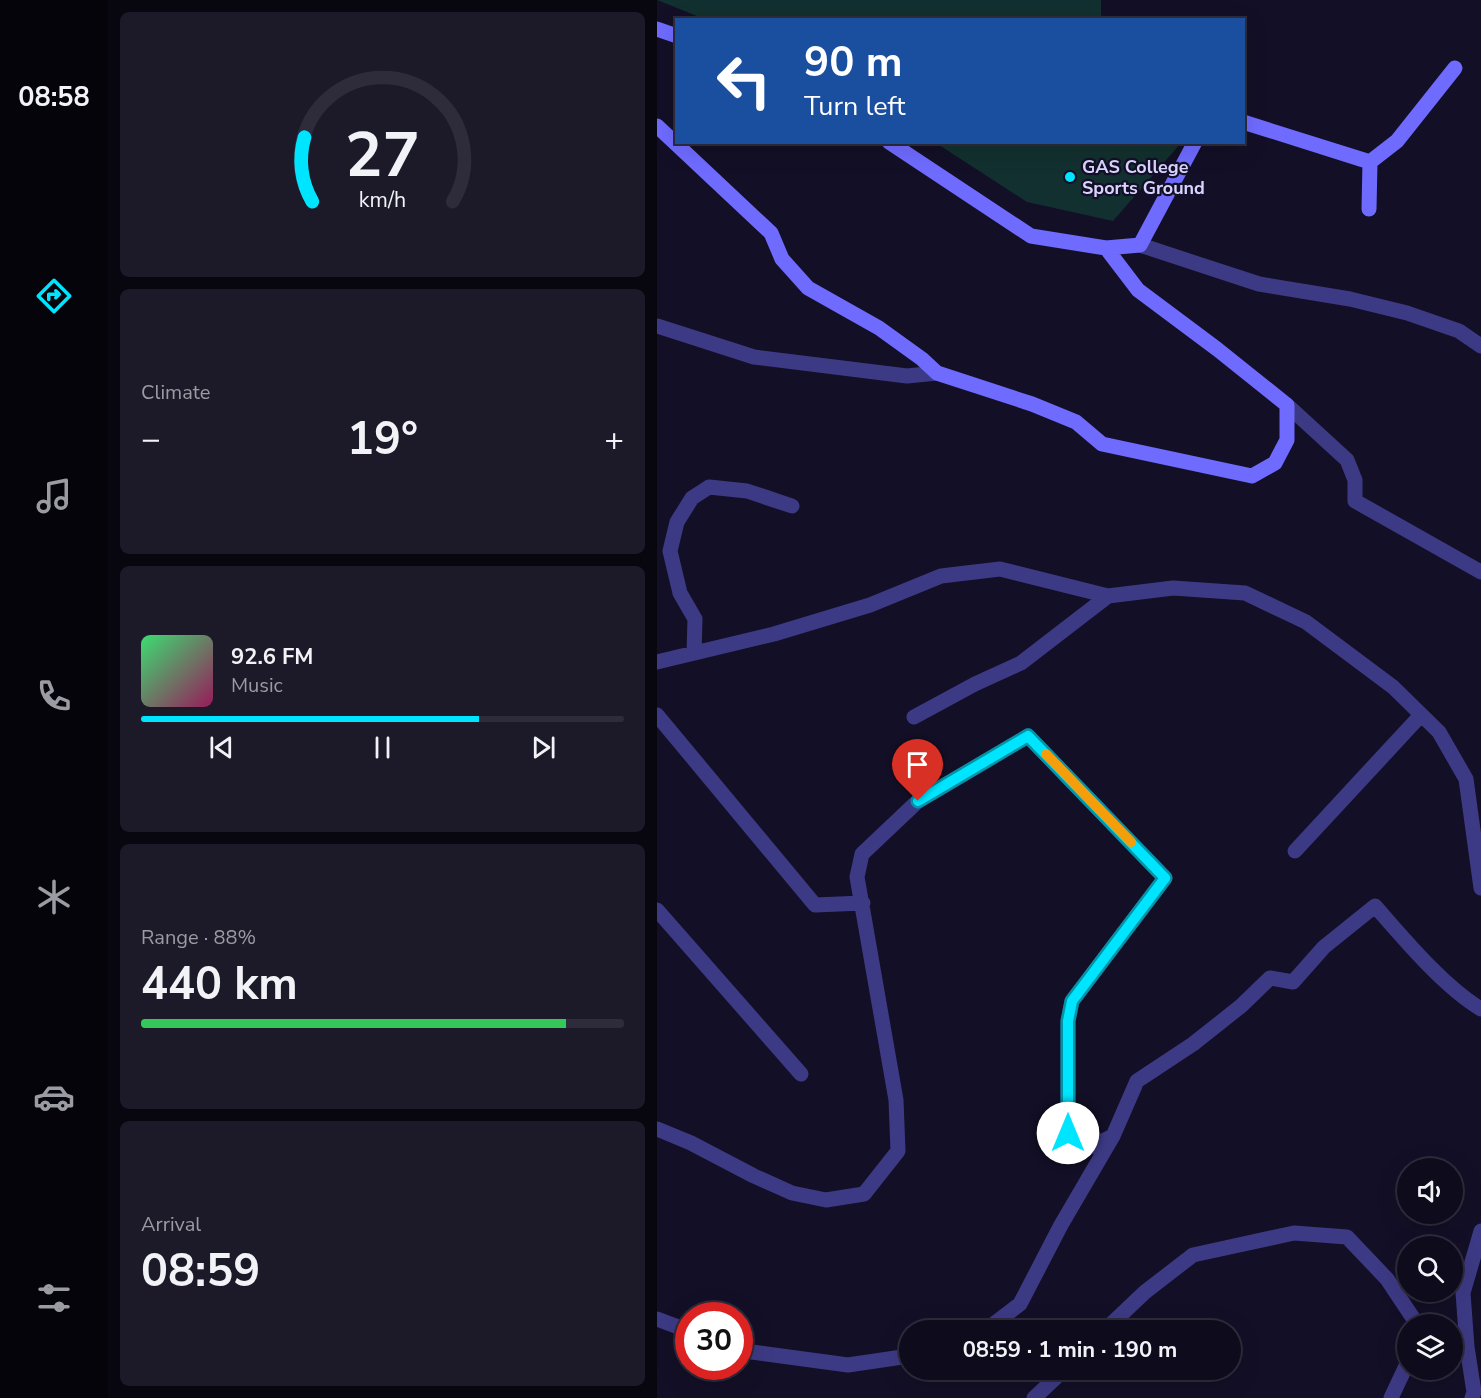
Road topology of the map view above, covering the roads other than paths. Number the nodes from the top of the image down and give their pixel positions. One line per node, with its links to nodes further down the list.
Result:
1 (657, 29): 2 (street)
2 (675, 35)
3 (1455, 68): 10 (street)
4 (1245, 123): 10 (street)
5 (657, 126): 6 (street)
6 (675, 143)
7 (676, 144): 16 (street)
8 (892, 144): 13 (street)
9 (1194, 144): 12 (street)
10 (1370, 162): 11 (street)
11 (1369, 209)
12 (1140, 245): 13 (street); 15 (street)
13 (1106, 248): 17 (street)
14 (657, 326): 16 (street)
15 (1481, 346)
16 (937, 373): 17 (street)
17 (1287, 405): 19 (street)
18 (792, 506): 21 (street)
19 (1481, 572)
20 (1107, 596): 21 (street); 24 (street); 25 (street)
21 (694, 652): 22 (street)
22 (657, 662)
23 (657, 715): 28 (street)
24 (1421, 715): 26 (street); 27 (street)
25 (914, 717)
26 (1295, 851)
27 (1481, 888)
28 (863, 903): 32 (street); 33 (street)
29 (657, 910): 31 (street)
30 (1481, 1009): 33 (street)
31 (801, 1074)
32 (657, 1129)
33 (1113, 1136): 37 (street)
34 (1481, 1231): 41 (street)
35 (1410, 1314): 38 (street)
36 (657, 1319): 39 (street)
37 (999, 1320)
38 (1116, 1320)
39 (675, 1326)
40 (1463, 1346): 41 (street)
41 (1467, 1347): 48 (street)
42 (753, 1352): 43 (street)
43 (899, 1357)
44 (1053, 1380): 46 (street)
45 (1399, 1380): 47 (street)
46 (1034, 1398)
47 (1391, 1398)
48 (1472, 1398)

